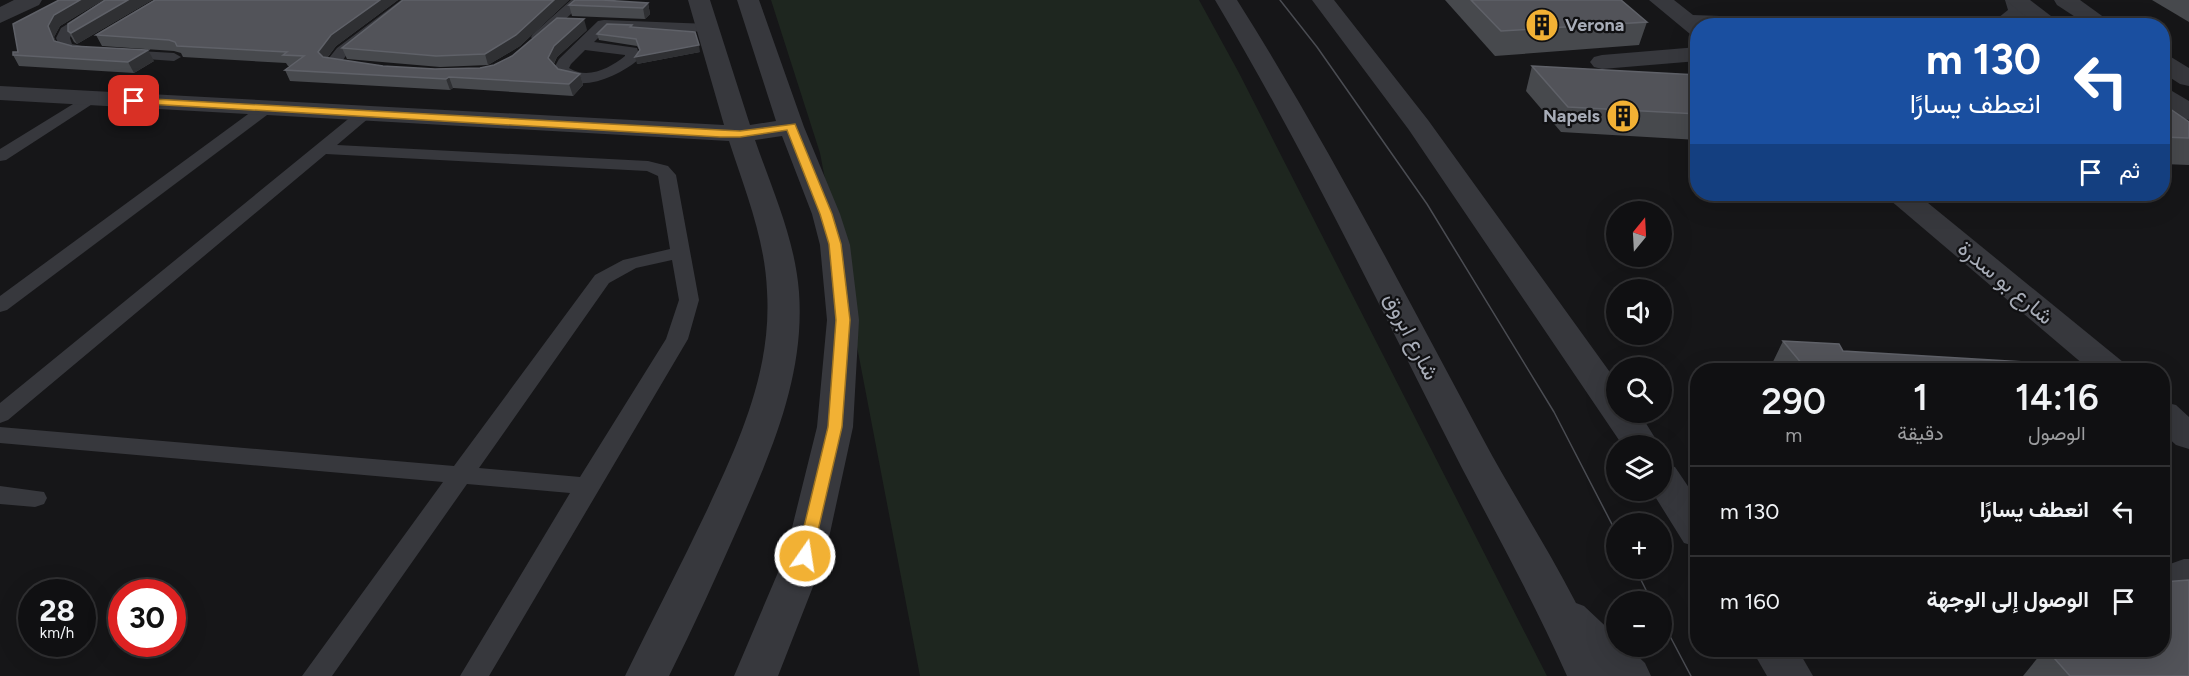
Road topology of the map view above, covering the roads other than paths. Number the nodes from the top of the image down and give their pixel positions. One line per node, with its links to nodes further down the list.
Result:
1 (31, 0): 12 (street)
2 (117, 0): 21 (lane)
3 (410, 0): 27 (lane)
4 (579, 0): 16 (lane)
5 (748, 0): 35 (street)
6 (1226, 0): 56 (street, شارع ابروق)
7 (1323, 0): 43 (street)
8 (1660, 0): 17 (street)
9 (2016, 0): 13 (street); 14 (street)
10 (2065, 0): 15 (street)
11 (705, 14): 18 (lane); 36 (street)
12 (0, 16)
13 (2011, 18)
14 (2042, 18)
15 (2093, 18)
16 (555, 22): 18 (lane); 22 (lane)
17 (1690, 23)
18 (604, 24): 20 (lane)
19 (98, 40): 21 (lane)
20 (583, 45)
21 (79, 51): 24 (lane)
22 (523, 51)
23 (1690, 55): 25 (street)
24 (174, 57)
25 (1602, 62)
26 (2170, 67): 28 (street)
27 (374, 68)
28 (2189, 79)
29 (0, 93): 30 (street)
30 (91, 98): 32 (street); 38 (lane)
31 (2170, 100): 33 (street)
32 (265, 109): 34 (street); 41 (lane)
33 (2189, 112)
34 (364, 114): 36 (street); 37 (lane)
35 (791, 127): 36 (street); 61 (street)
36 (740, 134): 60 (street)
37 (323, 149): 40 (lane); 46 (lane)
38 (0, 156)
39 (1908, 201): 42 (street, شارع بو سدرة)
40 (681, 253): 50 (lane); 51 (lane)
41 (0, 306)
42 (2103, 363)
43 (1606, 392)
44 (2170, 401): 45 (street)
45 (2189, 402)
46 (0, 415)
47 (2170, 420): 49 (street)
48 (0, 435): 50 (lane)
49 (2189, 436)
50 (460, 475): 51 (lane); 58 (lane)
51 (587, 486): 59 (lane)
52 (1672, 492): 55 (street)
53 (0, 495): 54 (lane)
54 (35, 498)
55 (1690, 520)
56 (1558, 609): 62 (street, شارع ابروق); 63 (street)
57 (1779, 657): 64 (street)
58 (316, 676)
59 (474, 676)
60 (647, 676)
61 (756, 676)
62 (1589, 676)
63 (1629, 676)
64 (1791, 676)

